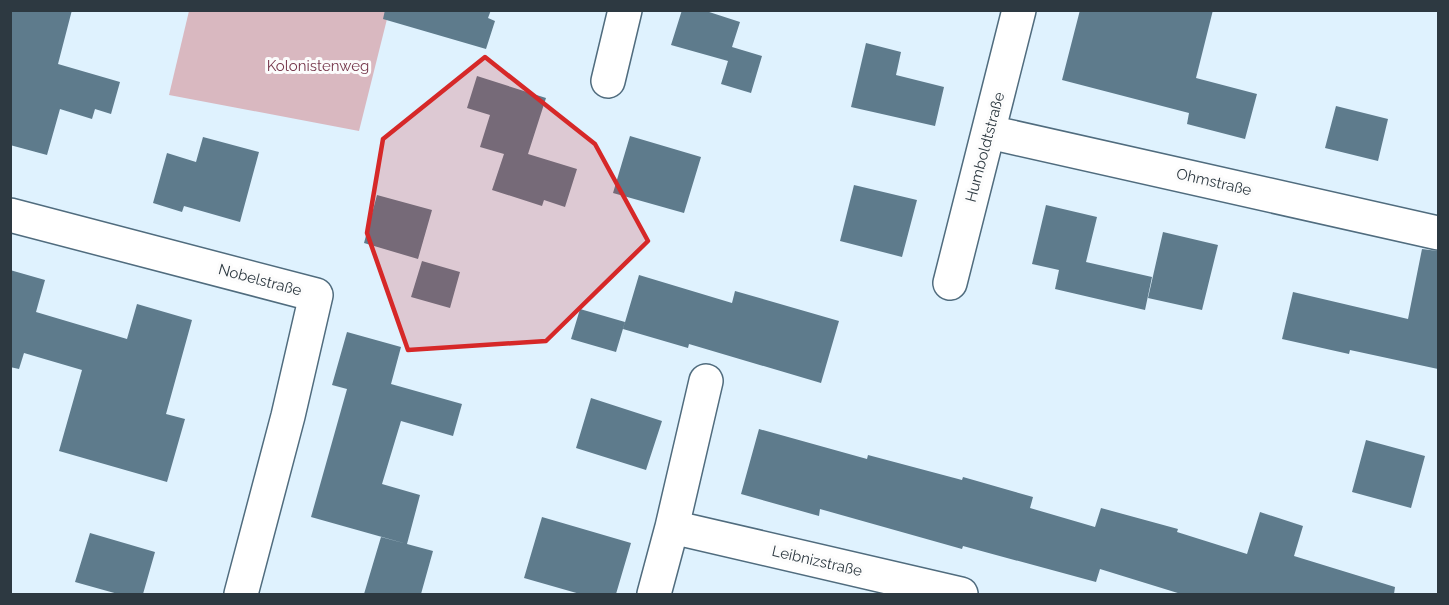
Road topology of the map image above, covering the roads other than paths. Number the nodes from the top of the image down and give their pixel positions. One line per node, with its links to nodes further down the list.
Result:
1 (625, 10): 3 (street)
2 (1019, 10): 4 (street, Humboldtstraße)
3 (608, 81)
4 (989, 132): 6 (street, Ohmstraße); 7 (street, Humboldtstraße)
5 (10, 215): 10 (street, Nobelstraße)
6 (1438, 233)
7 (950, 283)
8 (706, 381): 9 (street)
9 (672, 527): 11 (street); 12 (street, Leibnizstraße)
10 (241, 594)
11 (654, 594)
12 (961, 594)

